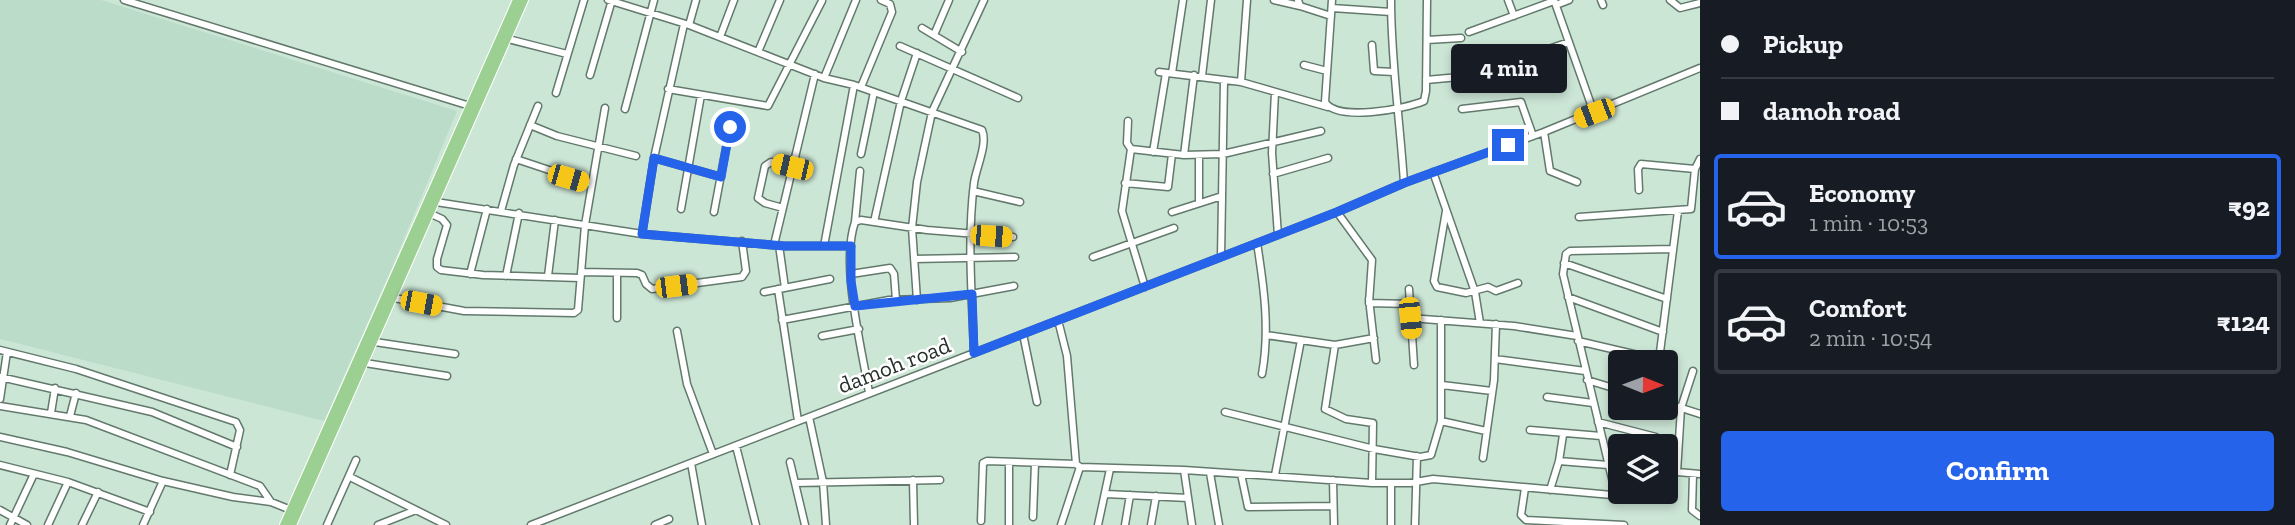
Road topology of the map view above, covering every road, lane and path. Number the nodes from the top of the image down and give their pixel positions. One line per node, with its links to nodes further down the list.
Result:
1 (124, 0): 69 (street)
2 (517, 0): 69 (main road)
3 (524, 0): 38 (main road)
4 (584, 0): 46 (street)
5 (610, 0): 30 (street); 55 (street)
6 (654, 0): 30 (street)
7 (695, 0): 32 (street)
8 (734, 0): 36 (street)
9 (780, 0): 43 (street)
10 (856, 0): 57 (street)
11 (881, 0): 61 (street)
12 (949, 0): 35 (street)
13 (984, 0): 44 (street)
14 (1183, 0): 53 (street)
15 (1211, 0): 56 (street)
16 (1247, 0): 60 (street)
17 (1274, 0): 26 (street)
18 (1332, 0): 28 (street)
19 (1391, 0): 29 (street)
20 (1427, 0): 39 (street)
21 (1508, 0): 31 (street)
22 (1569, 0): 25 (street)
23 (1670, 0): 27 (street)
24 (822, 1): 47 (street)
25 (1554, 2): 31 (street); 40 (street)
26 (1299, 3): 28 (street)
27 (1700, 3)
28 (1332, 12): 29 (street); 51 (street)
29 (1391, 12): 52 (street)
30 (651, 13): 32 (street); 73 (street)
31 (1514, 16): 34 (street)
32 (686, 24): 36 (street); 62 (street)
33 (922, 28): 35 (street)
34 (1469, 32)
35 (933, 35): 44 (street)
36 (720, 37): 43 (street)
37 (1461, 38): 39 (street)
38 (508, 39): 46 (street); 112 (main road)
39 (1427, 40): 59 (street)
40 (1569, 42): 59 (street); 77 (street)
41 (1372, 45): 52 (street)
42 (901, 46): 45 (street)
43 (758, 52): 47 (street)
44 (962, 52): 50 (street)
45 (917, 53): 50 (street); 68 (street)
46 (567, 54): 65 (street)
47 (790, 65): 54 (street); 66 (street)
48 (1304, 65): 51 (street)
49 (1700, 68): 77 (street, damoh road)
50 (953, 69): 67 (street); 76 (street)
51 (1327, 71): 71 (street)
52 (1394, 72): 75 (street)
53 (1166, 73): 56 (street); 87 (street)
54 (815, 74): 57 (street); 98 (street)
55 (590, 75)
56 (1198, 76): 58 (street); 91 (street)
57 (824, 78): 61 (street)
58 (1224, 79): 60 (street); 90 (street)
59 (1426, 80): 75 (street)
60 (1241, 82): 64 (street)
61 (857, 86): 63 (street); 141 (street)
62 (668, 89): 66 (street); 94 (street)
63 (874, 92): 68 (street); 88 (street)
64 (1275, 92): 71 (street); 84 (street)
65 (556, 93)
66 (701, 95): 99 (street)
67 (1018, 97)
68 (901, 101): 76 (street); 129 (street)
69 (470, 106): 280 (main road)
70 (538, 106): 79 (street)
71 (1328, 107): 75 (street)
72 (605, 108): 85 (street)
73 (625, 109)
74 (1462, 109): 83 (street)
75 (1400, 110): 107 (street)
76 (933, 112): 110 (street); 131 (street)
77 (1594, 113): 82 (street, damoh road)
78 (1128, 121): 86 (street)
79 (530, 125): 85 (street); 96 (street)
80 (730, 127): 104 (street)
81 (1321, 131): 84 (street)
82 (1544, 132): 83 (street, damoh road); 105 (street)
83 (1534, 136): 102 (street, damoh road)
84 (1272, 142): 90 (street); 103 (street)
85 (598, 146): 93 (street); 108 (street)
86 (1130, 149): 87 (street); 106 (street)
87 (1153, 152): 89 (street)
88 (861, 154)
89 (1172, 154): 91 (street); 106 (street)
90 (1223, 154): 92 (street); 111 (street)
91 (1184, 155): 92 (street)
92 (1199, 155): 114 (street)
93 (636, 156)
94 (654, 158): 99 (street); 133 (street)
95 (1328, 158): 103 (street)
96 (516, 159): 108 (street); 118 (street)
97 (1700, 159): 100 (street)
98 (792, 167): 115 (street); 115 (street)
99 (688, 168): 104 (street); 117 (street)
100 (1695, 169): 109 (street); 120 (street)
101 (860, 171): 128 (street)
102 (1433, 172): 107 (street, damoh road); 119 (street)
103 (1273, 174): 135 (street)
104 (721, 177): 121 (street)
105 (1577, 182)
106 (1125, 183): 139 (street)
107 (1404, 183): 123 (street, damoh road)
108 (591, 184): 130 (street)
109 (1639, 190)
110 (973, 191): 113 (street); 134 (street)
111 (1222, 196): 114 (street); 147 (street)
112 (436, 202): 116 (street); 125 (main road)
113 (1020, 202)
114 (1199, 203): 122 (street)
115 (783, 208): 140 (street)
116 (487, 209): 118 (street); 151 (street)
117 (681, 209)
118 (501, 211): 124 (street)
119 (1446, 211): 164 (street); 164 (street)
120 (1678, 211): 126 (street); 143 (street)
121 (714, 212)
122 (1172, 212)
123 (1337, 212): 135 (street, damoh road); 171 (street)
124 (519, 213): 127 (street); 154 (street)
125 (431, 214): 151 (street); 167 (main road)
126 (1579, 217)
127 (555, 220): 130 (street); 155 (street)
128 (855, 222): 129 (street); 142 (street)
129 (874, 222): 131 (street)
130 (584, 225): 133 (street); 153 (street)
131 (912, 228): 134 (street); 148 (street)
132 (1174, 228): 139 (street)
133 (642, 234): 137 (street)
134 (970, 235): 136 (street); 144 (street)
135 (1278, 235): 138 (street, damoh road)
136 (1013, 237)
137 (742, 241): 140 (street); 150 (street)
138 (1257, 243): 147 (street, damoh road); 185 (street)
139 (1131, 244): 146 (street); 160 (street)
140 (776, 245): 141 (street); 161 (street)
141 (824, 246): 142 (street)
142 (851, 246): 152 (street)
143 (1673, 249): 149 (street); 168 (street)
144 (971, 257): 145 (street); 148 (street); 165 (street)
145 (1014, 257)
146 (1093, 257)
147 (1221, 257): 160 (street, damoh road)
148 (914, 259): 170 (street)
149 (1564, 263): 166 (street); 168 (street)
150 (617, 272): 153 (street); 174 (street)
151 (470, 274): 154 (street)
152 (851, 274): 169 (street); 173 (street)
153 (580, 275): 155 (street); 167 (street)
154 (506, 276): 155 (street)
155 (548, 276)
156 (830, 279): 161 (street)
157 (1518, 283): 164 (street)
158 (1014, 286): 165 (street)
159 (1367, 286): 171 (street)
160 (1144, 287): 177 (street, damoh road)
161 (781, 289): 163 (street); 176 (street)
162 (1409, 289): 172 (street)
163 (764, 292)
164 (1475, 292): 179 (street)
165 (972, 294): 170 (street); 193 (street)
166 (1567, 297): 183 (street); 188 (street)
167 (394, 298): 190 (main road)
168 (1667, 299): 183 (street)
169 (896, 300): 170 (street); 173 (street)
170 (917, 300)
171 (1369, 303): 172 (street); 187 (street)
172 (1409, 304): 175 (street)
173 (855, 306): 176 (street); 181 (street)
174 (617, 318)
175 (1410, 318): 178 (street); 198 (street)
176 (782, 320): 223 (street)
177 (1058, 320): 184 (street, damoh road); 247 (street)
178 (1441, 320): 179 (street); 205 (street)
179 (1480, 323): 180 (street)
180 (1496, 324): 188 (street); 195 (street)
181 (859, 329): 186 (street); 210 (street)
182 (677, 331): 236 (street)
183 (1663, 332): 188 (street)
184 (1023, 334): 193 (street, damoh road); 213 (street)
185 (1266, 335): 189 (street); 201 (street)
186 (822, 336)
187 (1374, 338): 191 (street); 196 (street)
188 (1577, 338): 199 (street)
189 (1301, 340): 191 (street); 226 (street)
190 (375, 342): 194 (street); 197 (main road)
191 (1335, 345): 235 (street)
192 (4, 351): 203 (street); 234 (street)
193 (974, 353): 210 (street, damoh road)
194 (455, 354)
195 (1494, 359): 199 (street); 208 (street)
196 (1376, 360)
197 (366, 363): 202 (street); 296 (main road)
198 (1415, 365)
199 (1585, 371): 204 (street)
200 (1693, 371): 217 (street)
201 (1262, 374)
202 (447, 376)
203 (2, 377): 207 (street); 212 (street)
204 (1587, 380): 206 (street); 214 (street)
205 (1442, 385): 208 (street); 224 (street)
206 (1608, 386)
207 (55, 388): 209 (street); 219 (street)
208 (1492, 391): 228 (street)
209 (76, 393): 221 (street); 234 (street)
210 (870, 393): 222 (street, damoh road)
211 (1547, 397): 214 (street)
212 (0, 399)
213 (1037, 401)
214 (1593, 403): 225 (street)
215 (0, 406): 219 (street)
216 (1678, 407): 217 (street)
217 (1681, 408): 220 (street); 238 (street)
218 (1225, 412): 226 (street)
219 (51, 413): 221 (street)
220 (1700, 414)
221 (70, 416): 256 (street)
222 (809, 417): 223 (street, damoh road); 264 (street)
223 (798, 421): 233 (street, damoh road)
224 (1441, 421): 228 (street); 237 (street)
225 (1598, 422): 229 (street); 231 (street)
226 (1284, 425): 235 (street); 257 (street)
227 (1530, 430): 230 (street)
228 (1486, 431): 239 (street)
229 (1644, 434)
230 (1563, 435): 231 (street); 241 (street)
231 (1601, 436): 246 (street)
232 (0, 437): 262 (street)
233 (736, 446): 236 (street, damoh road); 303 (street)
234 (237, 447): 256 (street)
235 (1374, 449): 237 (street); 267 (street)
236 (713, 454): 244 (street, damoh road)
237 (1417, 456): 265 (street)
238 (1678, 456)
239 (1483, 458)
240 (356, 460): 258 (street)
241 (1559, 461): 246 (street); 270 (street)
242 (790, 462): 266 (street)
243 (1009, 462): 245 (street); 287 (street); 307 (street)
244 (691, 463): 288 (street, damoh road); 302 (street)
245 (1035, 463): 247 (street); 284 (street)
246 (1608, 465)
247 (1078, 466): 249 (street); 308 (street)
248 (1, 467): 253 (street)
249 (1110, 469): 250 (street); 272 (street)
250 (1184, 470): 252 (street); 276 (street)
251 (1678, 472): 255 (street)
252 (1210, 473): 254 (street); 313 (street)
253 (34, 474): 263 (street); 285 (street)
254 (1241, 474): 257 (street); 278 (street)
255 (1697, 474): 283 (street)
256 (230, 475): 277 (street)
257 (1275, 475): 261 (street)
258 (350, 477): 281 (street); 297 (street)
259 (913, 480): 260 (street); 264 (street); 306 (street)
260 (940, 480)
261 (1333, 480): 267 (street); 278 (street)
262 (163, 481): 277 (street); 282 (street)
263 (68, 482): 271 (street); 292 (street)
264 (823, 482): 266 (street); 305 (street)
265 (1416, 482): 268 (street); 269 (street); 316 (street)
266 (795, 483): 304 (street)
267 (1372, 483): 268 (street)
268 (1391, 483): 315 (street)
269 (1525, 488): 270 (street); 289 (street)
270 (1550, 490): 274 (street)
271 (98, 492): 282 (street); 293 (street)
272 (1106, 494): 273 (street); 309 (street)
273 (1130, 495): 275 (street); 310 (street)
274 (1608, 495)
275 (1156, 496): 276 (street); 311 (street)
276 (1188, 498): 312 (street)
277 (271, 502): 280 (street)
278 (1333, 506): 314 (street)
279 (0, 510): 285 (street)
280 (291, 510): 295 (main road)
281 (415, 510): 298 (street); 299 (street)
282 (150, 512): 294 (street)
283 (1700, 516)
284 (1033, 517)
285 (14, 518): 290 (street); 291 (street)
286 (669, 519): 301 (street)
287 (981, 521)
288 (549, 522): 300 (street, damoh road)
289 (1550, 523): 317 (street)
290 (10, 525)
291 (27, 525)
292 (48, 525)
293 (82, 525)
294 (144, 525)
295 (284, 525)
296 (292, 525)
297 (327, 525)
298 (378, 525)
299 (446, 525)
300 (531, 525)
301 (655, 525)
302 (702, 525)
303 (755, 525)
304 (805, 525)
305 (825, 525)
306 (914, 525)
307 (1009, 525)
308 (1061, 525)
309 (1098, 525)
310 (1125, 525)
311 (1151, 525)
312 (1192, 525)
313 (1219, 525)
314 (1334, 525)
315 (1391, 525)
316 (1415, 525)
317 (1623, 525)

